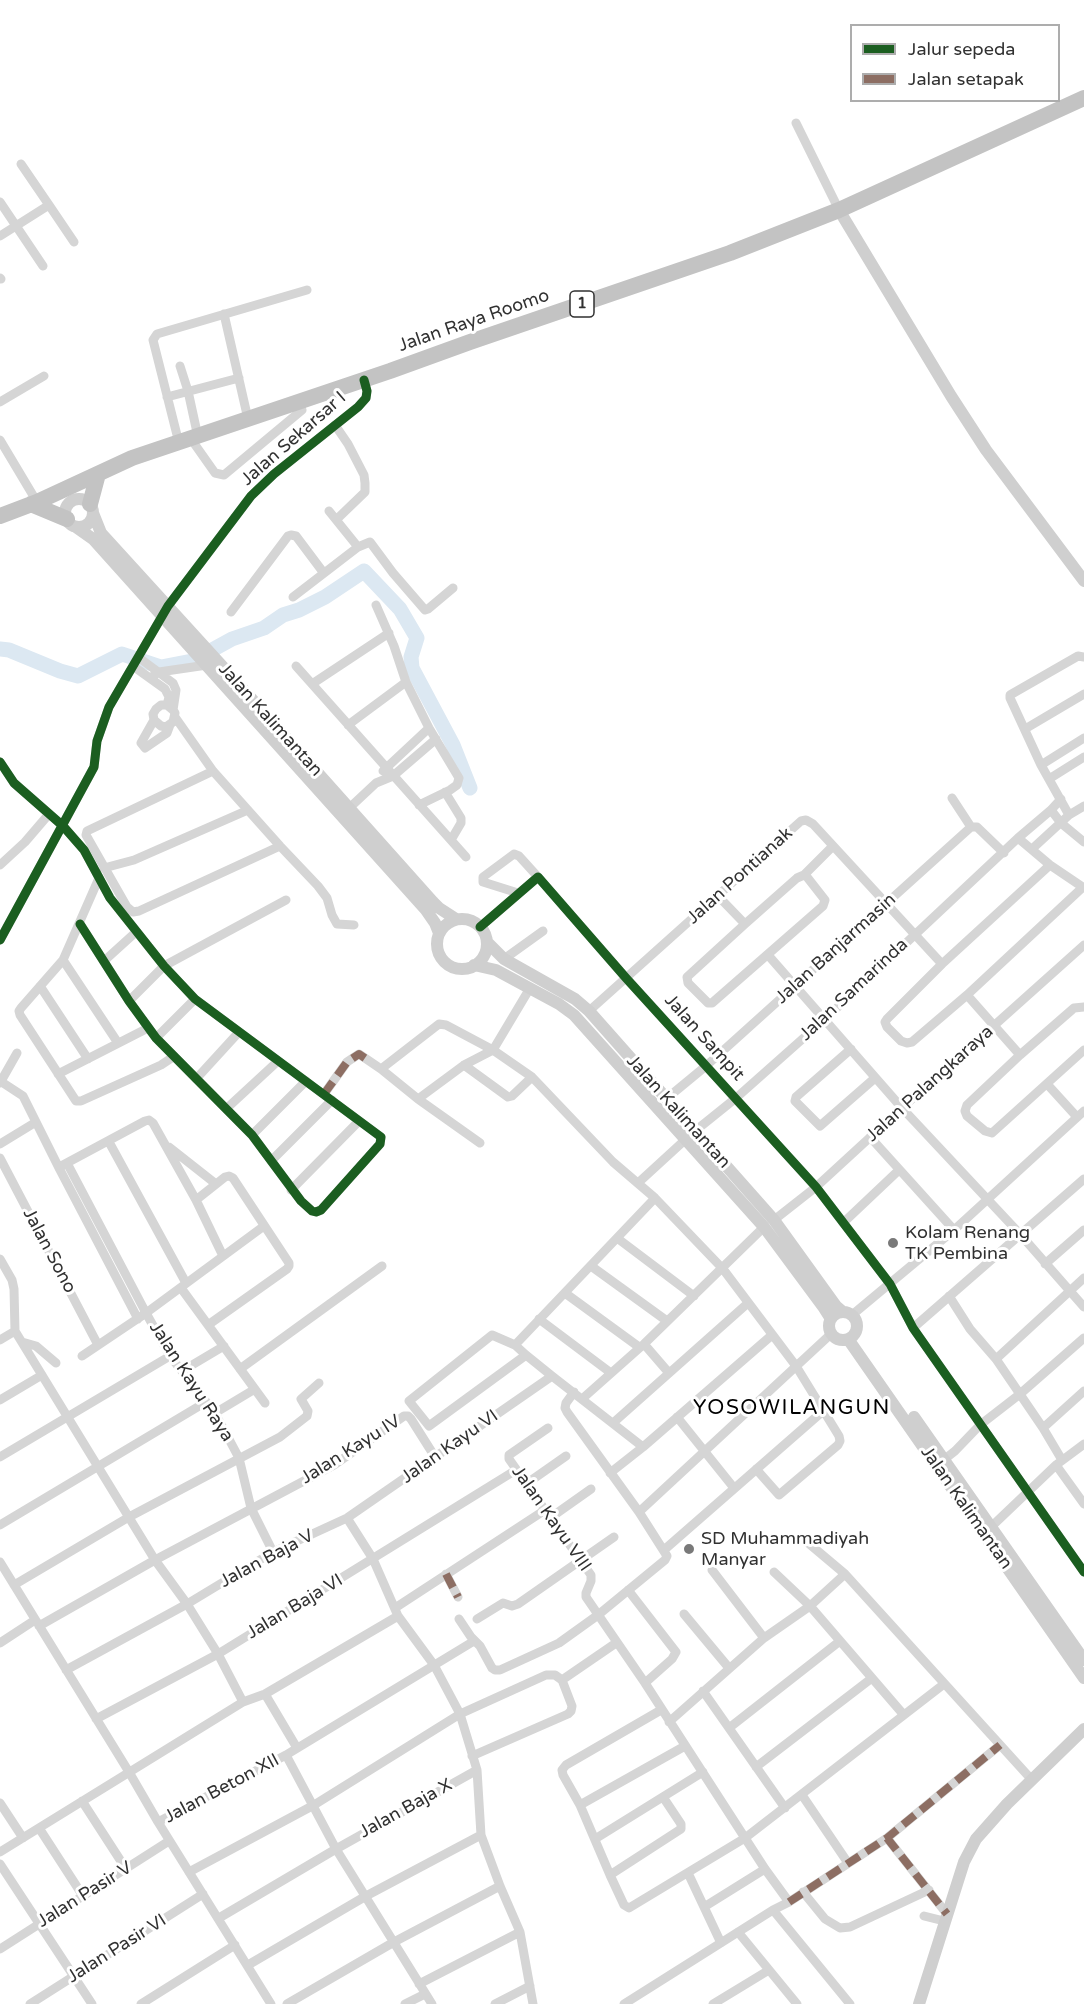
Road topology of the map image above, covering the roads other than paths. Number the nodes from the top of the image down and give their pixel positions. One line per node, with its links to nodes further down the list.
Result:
1 (1084, 98): 6 (highway, Jalan Raya Roomo / 1)
2 (796, 123): 6 (street)
3 (21, 164): 5 (street)
4 (0, 202): 7 (street)
5 (48, 205): 7 (street); 9 (street)
6 (839, 210): 16 (highway, Jalan Raya Roomo / 1); 34 (main road)
7 (16, 226): 8 (street); 10 (street)
8 (0, 236)
9 (74, 242)
10 (43, 266)
11 (307, 290): 12 (street)
12 (224, 314): 15 (street); 18 (street)
13 (180, 366): 17 (street)
14 (44, 376): 19 (street)
15 (238, 378): 17 (street); 21 (street)
16 (364, 380): 20 (highway, Jalan Raya Roomo / 1); 22 (street, Jalan Sekarsar I)
17 (188, 391): 18 (street); 24 (street)
18 (167, 397): 24 (street)
19 (0, 402)
20 (298, 402): 21 (highway, Jalan Raya Roomo / 1); 24 (street)
21 (248, 419): 24 (highway, Jalan Raya Roomo / 1)
22 (335, 425): 31 (street); 38 (street, Jalan Sekarsar I)
23 (0, 440): 27 (street)
24 (190, 440): 25 (highway, Jalan Raya Roomo / 1)
25 (98, 474): 26 (highway); 26 (highway, Jalan Raya Roomo / 1)
26 (79, 499): 27 (highway, 1); 30 (main road); 30 (main road); 30 (main road); 38 (main road, Jalan Kalimantan)
27 (34, 503): 29 (highway, 1); 30 (highway)
28 (328, 511): 31 (street)
29 (0, 516)
30 (69, 519): 38 (main road, Jalan Kalimantan)
31 (337, 519): 32 (street)
32 (358, 547): 33 (street); 35 (street)
33 (323, 572): 36 (street); 39 (street)
34 (1084, 581)
35 (453, 588)
36 (293, 597)
37 (376, 605): 40 (street)
38 (165, 611): 42 (street, Jalan Sekarsar I); 43 (main road, Jalan Kalimantan)
39 (231, 612)
40 (389, 633): 46 (street); 47 (street)
41 (1084, 657): 53 (street)
42 (136, 661): 45 (street); 75 (street, Jalan Sekarsar I)
43 (209, 662): 45 (street); 71 (main road, Jalan Kalimantan)
44 (296, 666): 47 (street)
45 (155, 675): 49 (street)
46 (405, 682): 51 (street); 52 (street)
47 (312, 684): 51 (street)
48 (1084, 694): 53 (street)
49 (171, 714): 50 (street); 50 (street); 50 (street); 60 (street)
50 (154, 720)
51 (348, 725): 59 (street)
52 (429, 728): 55 (street); 59 (street)
53 (1025, 729): 58 (street)
54 (1084, 738): 58 (street)
55 (436, 739): 61 (street); 64 (street)
56 (1084, 757): 62 (street)
57 (0, 762): 72 (street)
58 (1041, 765): 62 (street)
59 (385, 767): 61 (street); 63 (street)
60 (213, 771): 69 (street); 87 (street)
61 (393, 776): 63 (street); 67 (street)
62 (1049, 778): 66 (street)
63 (376, 783): 71 (street)
64 (445, 792): 67 (street); 78 (street)
65 (952, 798): 76 (street)
66 (1061, 798): 70 (street, Jalan Samarinda); 73 (street)
67 (419, 805): 78 (street)
68 (1084, 806): 73 (street)
69 (248, 810): 80 (street); 87 (street)
70 (1051, 810): 74 (street); 77 (street, Jalan Samarinda)
71 (345, 812): 96 (main road, Jalan Kalimantan); 103 (main road, Jalan Kalimantan)
72 (49, 814): 75 (street); 85 (street)
73 (1069, 815): 74 (street)
74 (1061, 824): 79 (street); 82 (street)
75 (63, 826): 90 (street); 105 (street, Jalan Sekarsar I)
76 (971, 826): 83 (street); 95 (street, Jalan Banjarmasin)
77 (1018, 838): 82 (street); 83 (street, Jalan Samarinda)
78 (451, 840): 84 (street)
79 (1084, 842)
80 (280, 846): 87 (street); 99 (street)
81 (833, 846): 88 (street); 93 (street, Jalan Pontianak); 95 (street, Jalan Pontianak)
82 (1032, 849): 86 (street)
83 (1007, 850): 104 (street, Jalan Samarinda)
84 (466, 857)
85 (0, 865)
86 (1050, 865): 91 (street); 112 (street)
87 (104, 868)
88 (804, 875): 98 (street); 108 (street)
89 (538, 877): 92 (street); 92 (street, Jalan Sampit); 115 (street, Jalan Sampit)
90 (99, 878): 97 (street); 102 (street)
91 (1083, 888): 119 (street)
92 (518, 893): 100 (street)
93 (718, 896): 98 (street); 115 (street, Jalan Pontianak)
94 (286, 900): 114 (street)
95 (886, 904): 104 (street, Jalan Pontianak); 117 (street, Jalan Banjarmasin)
96 (456, 919): 100 (main road); 103 (main road)
97 (80, 924): 110 (street); 111 (street)
98 (745, 924): 108 (street)
99 (354, 925)
100 (480, 927): 106 (main road)
101 (543, 931): 109 (street)
102 (136, 932): 111 (street); 114 (street)
103 (439, 933): 113 (main road)
104 (914, 934): 112 (street, Jalan Pontianak); 124 (street, Jalan Samarinda)
105 (0, 940)
106 (487, 942): 109 (main road, Jalan Kalimantan); 113 (main road)
107 (1083, 947): 125 (street, Jalan Palangkaraya)
108 (768, 955): 117 (street)
109 (504, 958): 123 (main road, Jalan Kalimantan)
110 (63, 960): 116 (street); 129 (street)
111 (104, 961): 121 (street)
112 (942, 964): 119 (street)
113 (474, 965): 118 (main road, Jalan Kalimantan)
114 (164, 966): 120 (street); 121 (street)
115 (626, 978): 123 (street, Jalan Pontianak); 140 (street, Jalan Sampit)
116 (40, 986): 137 (street); 142 (street)
117 (796, 986): 124 (street); 140 (street, Jalan Banjarmasin)
118 (530, 988): 131 (street); 134 (main road, Jalan Kalimantan)
119 (967, 995): 125 (street)
120 (195, 999): 127 (street); 128 (street)
121 (129, 1000): 126 (street)
122 (1084, 1007): 135 (street)
123 (589, 1011): 134 (main road, Jalan Kalimantan)
124 (825, 1019): 130 (street); 150 (street, Jalan Samarinda)
125 (995, 1026): 135 (street); 153 (street, Jalan Palangkaraya)
126 (148, 1028): 128 (street); 129 (street)
127 (239, 1032): 138 (street); 145 (street)
128 (156, 1038): 136 (street)
129 (118, 1043): 137 (street)
130 (851, 1049): 144 (street); 144 (street)
131 (493, 1050): 139 (street); 141 (street); 143 (street)
132 (1084, 1050): 148 (street)
133 (17, 1053): 147 (street)
134 (618, 1054): 152 (main road, Jalan Kalimantan); 159 (main road, Jalan Kalimantan)
135 (1020, 1054): 148 (street)
136 (173, 1056): 142 (street); 145 (street)
137 (88, 1059): 142 (street)
138 (278, 1060): 146 (street); 154 (street)
139 (464, 1065): 143 (street); 151 (street)
140 (706, 1066): 150 (street, Jalan Sampit); 152 (street, Jalan Banjarmasin)
141 (381, 1069): 149 (street); 151 (street)
142 (58, 1074)
143 (532, 1077): 170 (street)
144 (875, 1078): 153 (street)
145 (196, 1079): 154 (street)
146 (306, 1081): 149 (street); 158 (street)
147 (0, 1082): 157 (street, Jalan Kayu Raya)
148 (1047, 1084): 155 (street)
149 (328, 1097): 156 (street); 166 (street)
150 (736, 1098): 159 (street, Jalan Samarinda); 172 (street, Jalan Sampit)
151 (418, 1099): 163 (street)
152 (666, 1099): 159 (main road, Jalan Kalimantan)
153 (902, 1108): 160 (street, Jalan Palangkaraya); 175 (street)
154 (226, 1110): 158 (street)
155 (1081, 1114): 175 (street)
156 (359, 1120): 173 (street); 173 (street)
157 (36, 1122): 164 (street); 167 (street, Jalan Kayu Raya)
158 (252, 1135): 166 (street)
159 (690, 1135): 170 (street, Jalan Samarinda); 178 (main road, Jalan Kalimantan)
160 (870, 1137): 168 (street); 172 (street, Jalan Palangkaraya)
161 (109, 1142): 162 (street); 167 (street); 192 (street)
162 (165, 1143): 171 (street); 176 (street)
163 (480, 1143)
164 (0, 1144)
165 (0, 1158): 213 (street, Jalan Sono)
166 (271, 1161): 173 (street)
167 (63, 1165): 200 (street, Jalan Kayu Raya)
168 (899, 1170): 177 (street); 180 (street)
169 (1084, 1179): 182 (street)
170 (638, 1183): 174 (street)
171 (216, 1184): 176 (street); 179 (street)
172 (816, 1187): 177 (street, Jalan Sampit); 178 (street, Jalan Palangkaraya)
173 (291, 1190)
174 (655, 1198): 183 (street); 189 (street)
175 (987, 1198): 180 (street); 182 (street)
176 (196, 1200): 184 (street)
177 (843, 1223): 191 (street, Jalan Sampit)
178 (769, 1224): 189 (street, Jalan Palangkaraya); 199 (main road, Jalan Kalimantan); 202 (main road, Jalan Kalimantan)
179 (264, 1226): 184 (street); 204 (street)
180 (954, 1230): 191 (street)
181 (1084, 1230): 186 (street)
182 (1020, 1234): 186 (street); 196 (street)
183 (617, 1238): 188 (street); 195 (street)
184 (224, 1256): 192 (street)
185 (0, 1259): 206 (street)
186 (1046, 1264): 193 (street)
187 (382, 1266): 223 (street)
188 (591, 1266): 194 (street); 203 (street)
189 (723, 1269): 195 (street, Jalan Palangkaraya); 197 (street)
190 (1084, 1278): 193 (street)
191 (890, 1284): 199 (street); 205 (street, Jalan Sampit)
192 (184, 1286): 200 (street); 204 (street)
193 (1069, 1290): 198 (street); 220 (street)
194 (565, 1293): 201 (street); 215 (street)
195 (694, 1296): 203 (street, Jalan Palangkaraya)
196 (950, 1296): 205 (street); 220 (street)
197 (748, 1303): 208 (street); 226 (street)
198 (1084, 1307)
199 (848, 1313): 202 (main road); 209 (main road)
200 (142, 1316): 213 (street); 219 (street, Jalan Kayu Raya)
201 (539, 1319): 214 (street); 225 (street)
202 (831, 1319): 207 (main road)
203 (667, 1321): 215 (street, Jalan Palangkaraya)
204 (208, 1325): 216 (street)
205 (913, 1328): 242 (street, Jalan Sampit)
206 (15, 1331): 211 (street); 212 (street)
207 (832, 1333): 209 (main road); 222 (street)
208 (771, 1335): 222 (street); 239 (street)
209 (851, 1336): 252 (main road, Jalan Kalimantan)
210 (1084, 1338): 232 (street)
211 (0, 1340)
212 (22, 1342): 221 (street); 227 (street)
213 (98, 1345): 218 (street)
214 (515, 1345): 217 (street); 217 (street)
215 (641, 1345): 225 (street, Jalan Palangkaraya); 226 (street)
216 (224, 1346): 223 (street); 224 (street)
217 (526, 1354): 228 (street)
218 (82, 1356)
219 (170, 1356): 224 (street, Jalan Kayu Raya); 240 (street)
220 (996, 1359): 232 (street)
221 (56, 1363)
222 (796, 1366): 237 (street); 247 (street)
223 (240, 1369): 230 (street)
224 (182, 1371): 235 (street, Jalan Kayu Raya)
225 (611, 1372): 233 (street, Jalan Palangkaraya)
226 (669, 1373): 241 (street)
227 (42, 1375): 234 (street); 240 (street)
228 (552, 1376): 233 (street); 250 (street, Jalan Kayu VI)
229 (319, 1383): 251 (street)
230 (255, 1389): 236 (street); 238 (street)
231 (1084, 1391): 244 (street)
232 (1020, 1394): 242 (street); 244 (street)
233 (578, 1395): 241 (street); 257 (street)
234 (0, 1400)
235 (206, 1402): 238 (street, Jalan Kayu Raya); 254 (street)
236 (265, 1403)
237 (823, 1411): 255 (street); 255 (street)
238 (215, 1413): 251 (street, Jalan Kayu Raya)
239 (677, 1417): 246 (street); 247 (street)
240 (68, 1418): 249 (street); 254 (street)
241 (614, 1423): 246 (street)
242 (980, 1425): 252 (street); 261 (street, Jalan Sampit)
243 (548, 1428): 256 (street, Jalan Kayu VIII)
244 (1043, 1428): 253 (street)
245 (1083, 1446): 253 (street)
246 (644, 1447): 257 (street)
247 (705, 1452): 259 (street); 264 (street)
248 (566, 1456): 258 (street)
249 (0, 1457)
250 (435, 1457): 263 (street, Jalan Kayu IV); 267 (street, Jalan Kayu VI)
251 (239, 1458): 263 (street, Jalan Kayu Raya); 266 (street)
252 (940, 1462): 269 (main road, Jalan Kalimantan); 283 (main road, Jalan Kalimantan)
253 (1059, 1462): 261 (street); 262 (street)
254 (98, 1467): 266 (street); 268 (street)
255 (756, 1469): 259 (street)
256 (516, 1470): 258 (street, Jalan Kayu VIII); 274 (street, Jalan Baja VI)
257 (610, 1473): 264 (street)
258 (526, 1484): 265 (street, Jalan Kayu VIII)
259 (734, 1488): 272 (street)
260 (591, 1489): 265 (street)
261 (1027, 1494): 269 (street); 280 (street, Jalan Sampit)
262 (1084, 1504)
263 (251, 1508): 273 (street, Jalan Kayu Raya); 275 (street)
264 (639, 1512): 272 (street)
265 (547, 1514): 276 (street, Jalan Kayu VIII); 281 (street)
266 (129, 1517): 275 (street); 284 (street)
267 (347, 1518): 273 (street, Jalan Baja V); 274 (street)
268 (0, 1525)
269 (991, 1527): 283 (main road, Jalan Kalimantan)
270 (615, 1537): 276 (street)
271 (807, 1542): 282 (street)
272 (664, 1550): 285 (street)
273 (273, 1552): 287 (street, Jalan Baja V)
274 (373, 1559): 289 (street); 300 (street, Jalan Baja VI)
275 (155, 1560): 287 (street); 294 (street)
276 (582, 1561): 291 (street, Jalan Kayu VIII); 293 (street)
277 (2, 1569): 284 (street)
278 (712, 1570): 295 (street)
279 (774, 1572): 288 (street)
280 (1084, 1572)
281 (446, 1574): 286 (street); 289 (street)
282 (845, 1574): 288 (street); 309 (street)
283 (1024, 1582): 301 (main road, Jalan Kalimantan); 306 (main road, Jalan Kalimantan)
284 (14, 1585): 294 (street)
285 (628, 1590): 291 (street); 308 (street)
286 (458, 1597)
287 (187, 1604): 300 (street); 304 (street, Jalan Baja V)
288 (810, 1606): 295 (street); 297 (street)
289 (396, 1612): 302 (street); 311 (street)
290 (684, 1614): 303 (street)
291 (598, 1615): 296 (street); 299 (street, Jalan Kayu VIII)
292 (459, 1619): 296 (street)
293 (477, 1619)
294 (37, 1623): 298 (street); 304 (street)
295 (764, 1638): 303 (street)
296 (474, 1641): 302 (street, Jalan Beton XII)
297 (840, 1641): 305 (street); 318 (street)
298 (0, 1642)
299 (616, 1643): 307 (street); 308 (street, Jalan Kayu VIII)
300 (218, 1654): 312 (street); 316 (street, Jalan Baja VI)
301 (1084, 1658)
302 (434, 1665): 314 (street); 322 (street, Jalan Beton XII)
303 (729, 1668): 310 (street)
304 (66, 1670): 316 (street)
305 (872, 1678): 315 (street); 325 (street)
306 (1084, 1678)
307 (562, 1680): 314 (street); 324 (street)
308 (645, 1683): 313 (street, Jalan Kayu VIII)
309 (944, 1684): 315 (street); 320 (street)
310 (703, 1691): 317 (street); 318 (street)
311 (266, 1694): 312 (street); 322 (street)
312 (243, 1702): 327 (street)
313 (661, 1710): 317 (street, Jalan Kayu VIII); 335 (street)
314 (460, 1714): 324 (street); 334 (street)
315 (903, 1714): 330 (street)
316 (96, 1719): 327 (street)
317 (669, 1722): 321 (street, Jalan Kayu VIII)
318 (729, 1728): 325 (street)
319 (1084, 1729): 329 (main road)
320 (1000, 1745): 329 (street); 342 (street)
321 (684, 1746): 328 (street, Jalan Kayu VIII); 335 (street)
322 (297, 1748): 323 (street, Jalan Beton XII)
323 (286, 1755): 334 (street); 337 (street, Jalan Beton XII)
324 (472, 1756): 326 (street)
325 (756, 1767): 336 (street)
326 (477, 1770): 339 (street); 345 (street, Jalan Baja X)
327 (129, 1772): 332 (street); 337 (street)
328 (703, 1773): 331 (street); 341 (street, Jalan Kayu VIII)
329 (1032, 1780): 365 (main road)
330 (802, 1795): 336 (street); 347 (street)
331 (663, 1797): 343 (street); 353 (street)
332 (82, 1801): 338 (street); 349 (street)
333 (0, 1803): 340 (street)
334 (314, 1805): 345 (street); 351 (street)
335 (580, 1805): 343 (street)
336 (785, 1808): 341 (street)
337 (158, 1822): 344 (street)
338 (39, 1828): 340 (street); 358 (street)
339 (481, 1834): 354 (street); 359 (street)
340 (23, 1838): 346 (street)
341 (745, 1838): 350 (street, Jalan Kayu VIII); 352 (street)
342 (887, 1838): 347 (street); 355 (street)
343 (595, 1839): 353 (street)
344 (170, 1841): 349 (street, Jalan Pasir V); 351 (street)
345 (336, 1849): 359 (street); 364 (street, Jalan Baja X)
346 (0, 1852)
347 (848, 1863): 356 (street)
348 (0, 1864): 366 (street)
349 (126, 1869): 358 (street, Jalan Pasir V)
350 (765, 1869): 360 (street, Jalan Kayu VIII); 361 (street)
351 (189, 1872): 357 (street)
352 (688, 1873): 353 (street); 361 (street)
353 (610, 1875)
354 (500, 1886): 367 (street); 369 (street)
355 (929, 1890): 356 (street); 365 (street)
356 (803, 1892): 360 (street)
357 (203, 1894): 364 (street); 375 (street, Jalan Pasir VI)
358 (83, 1896): 366 (street, Jalan Pasir V)
359 (366, 1896): 369 (street); 373 (street)
360 (789, 1902): 362 (street)
361 (704, 1907): 370 (street)
362 (773, 1910): 368 (street); 392 (street)
363 (924, 1916): 365 (street)
364 (219, 1918): 371 (street)
365 (946, 1918): 393 (main road)
366 (39, 1924): 372 (street, Jalan Pasir V); 375 (street)
367 (520, 1932): 376 (street); 377 (street)
368 (738, 1932): 370 (street); 374 (street)
369 (394, 1942): 376 (street); 384 (street)
370 (721, 1943): 389 (street)
371 (235, 1945): 373 (street); 382 (street)
372 (0, 1949)
373 (248, 1965): 383 (street)
374 (769, 1970): 379 (street); 390 (street)
375 (73, 1976): 380 (street, Jalan Pasir VI); 381 (street)
376 (419, 1984): 378 (street)
377 (530, 1986): 387 (street); 388 (street)
378 (425, 1994): 385 (street); 386 (street)
379 (795, 2001): 391 (street)
380 (30, 2004)
381 (92, 2004)
382 (141, 2004)
383 (271, 2004)
384 (287, 2004)
385 (405, 2004)
386 (432, 2004)
387 (495, 2004)
388 (533, 2004)
389 (624, 2004)
390 (714, 2004)
391 (782, 2004)
392 (850, 2004)
393 (919, 2004)

